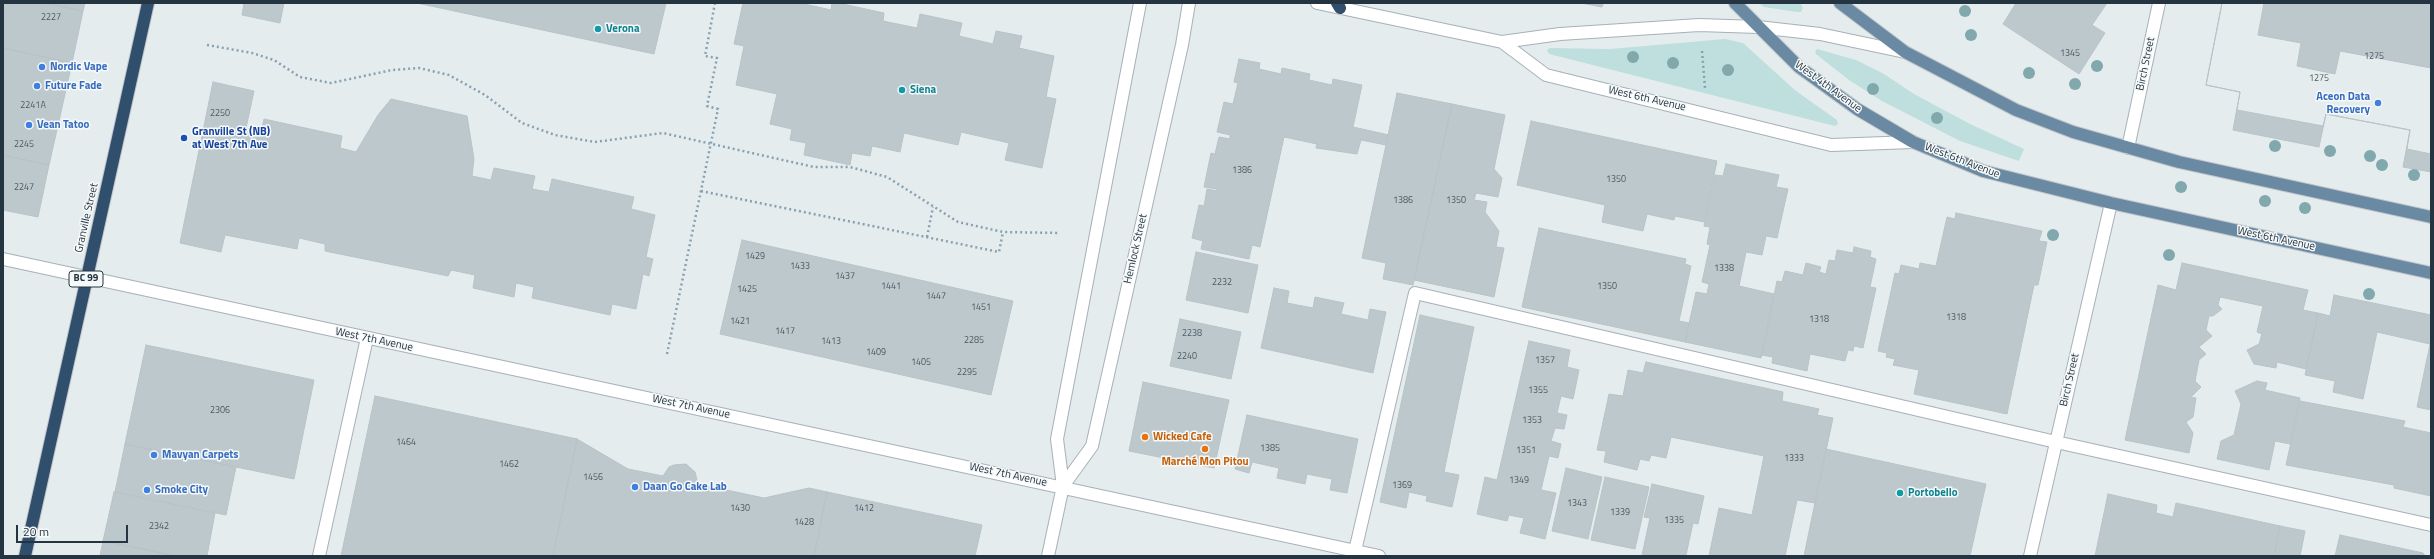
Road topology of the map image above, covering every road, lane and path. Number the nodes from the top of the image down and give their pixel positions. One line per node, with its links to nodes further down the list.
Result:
1 (148, 3): 28 (highway, Granville Street / BC 99)
2 (715, 3): 17 (path)
3 (1140, 3): 32 (street, Hemlock Street)
4 (1189, 3): 32 (street, Hemlock Street)
5 (1317, 3): 9 (street, West 6th Avenue)
6 (1735, 3): 10 (main road, West 4th Avenue)
7 (1840, 3): 14 (main road)
8 (2159, 3): 18 (street, Birch Street)
9 (1339, 5): 11 (street, West 6th Avenue)
10 (1758, 27): 11 (street, West 6th Avenue); 14 (street, West 6th Avenue); 16 (main road, West 4th Avenue)
11 (1502, 42): 16 (street, West 6th Avenue)
12 (207, 45): 17 (path)
13 (1702, 49): 15 (path)
14 (1905, 52): 18 (main road, West 6th Avenue)
15 (1705, 92)
16 (1913, 142): 20 (main road, West 6th Avenue)
17 (710, 144): 19 (path); 21 (path)
18 (2128, 148): 22 (main road, West 6th Avenue)
19 (701, 191): 25 (path); 30 (path)
20 (2111, 203): 27 (main road, West 6th Avenue); 31 (street, Birch Street)
21 (933, 207): 23 (path); 25 (path)
22 (2431, 217)
23 (1003, 232): 24 (path); 25 (path)
24 (1060, 233)
25 (926, 237)
26 (3, 259): 28 (street, West 7th Avenue)
27 (2431, 273)
28 (86, 277): 29 (street, West 7th Avenue); 35 (highway, Granville Street / BC 99)
29 (367, 338): 32 (street, West 7th Avenue); 36 (street)
30 (667, 354)
31 (2056, 442): 33 (street); 34 (street); 39 (street, Birch Street)
32 (1063, 486): 34 (street, West 7th Avenue); 37 (street, Hemlock Street)
33 (2431, 525)
34 (1355, 551): 38 (street, West 7th Avenue)
35 (24, 556)
36 (319, 556)
37 (1048, 556)
38 (1379, 556)
39 (2030, 556)

